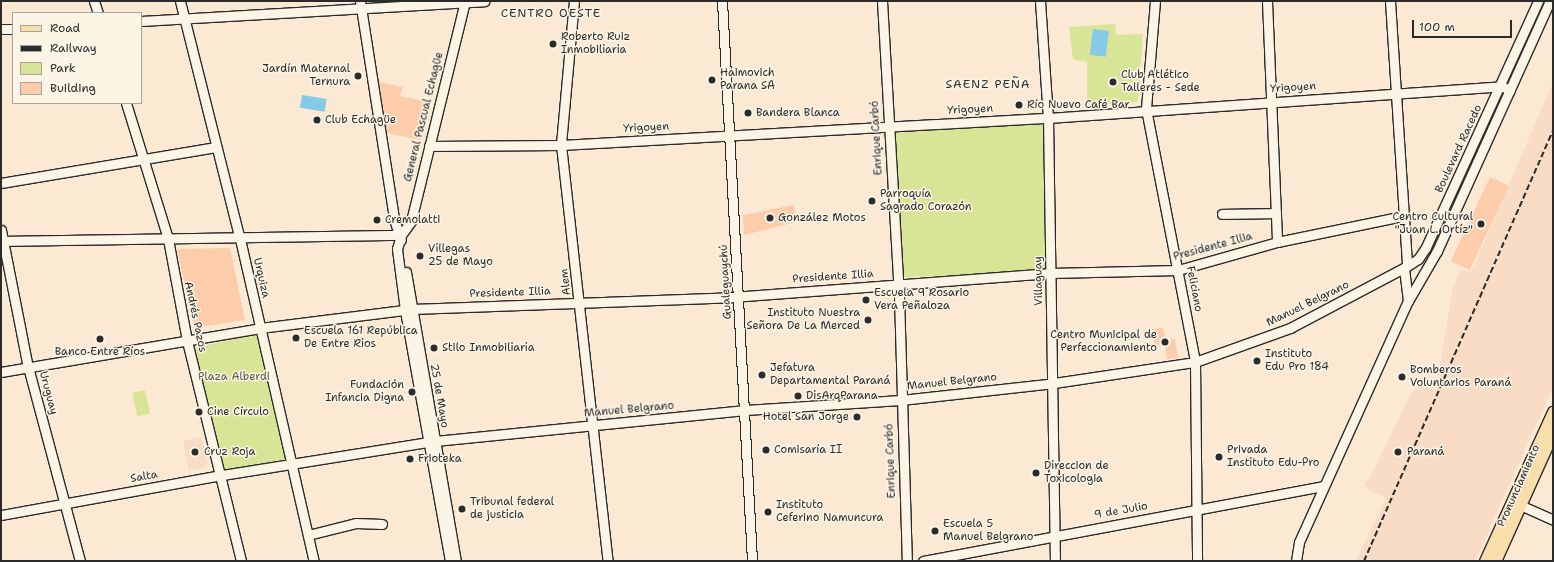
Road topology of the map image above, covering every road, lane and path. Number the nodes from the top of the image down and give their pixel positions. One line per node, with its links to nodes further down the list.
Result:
1 (94, 1): 15 (street)
2 (180, 1): 16 (street, Urquiza)
3 (484, 1): 13 (street)
4 (574, 1): 29 (street, Alem)
5 (722, 1): 28 (street, Gualeguaychú)
6 (882, 1): 27 (street, Enrique Carbó)
7 (1040, 1): 26 (street, Villaguay)
8 (1154, 1): 25 (street, Feliciano)
9 (1267, 1): 23 (street)
10 (1390, 1): 22 (street)
11 (1538, 1): 20 (street, Boulevard Racedo)
12 (1550, 1): 21 (street, Boulevard Racedo)
13 (465, 2): 14 (street); 30 (street, General Pascual Echagüe)
14 (361, 4): 16 (street); 38 (street, 25 de Mayo)
15 (98, 12)
16 (184, 17): 17 (street); 31 (street, Urquiza)
17 (142, 21)
18 (1, 29): 19 (street)
19 (12, 29)
20 (1502, 86): 21 (street); 22 (street, Yrigoyen); 43 (street, Boulevard Racedo)
21 (1510, 90): 46 (street, Boulevard Racedo)
22 (1397, 93): 23 (street, Yrigoyen); 36 (street)
23 (1271, 101): 25 (street, Yrigoyen); 34 (street)
24 (126, 104): 32 (street, Andrés Pazos)
25 (1146, 109): 26 (street, Yrigoyen); 44 (street, Feliciano)
26 (1048, 118): 27 (street, Yrigoyen); 45 (street, Villaguay)
27 (888, 126): 28 (street, Yrigoyen); 48 (street, Enrique Carbó)
28 (729, 136): 29 (street, Yrigoyen); 49 (street, Gualeguaychú)
29 (561, 145): 30 (street, Yrigoyen); 51 (street, Alem)
30 (429, 146): 38 (street, General Pascual Echagüe)
31 (216, 147): 32 (street); 40 (street, Urquiza)
32 (143, 160): 33 (street); 39 (street, Andrés Pazos)
33 (1, 183)
34 (1276, 213): 35 (street); 42 (street)
35 (1222, 214)
36 (1402, 216): 42 (street, Presidente Illia); 43 (street)
37 (1, 230): 41 (street, Uruguay)
38 (400, 236): 40 (street); 52 (street, 25 de Mayo)
39 (168, 239): 40 (street); 41 (street); 54 (street, Andrés Pazos)
40 (240, 239): 53 (street, Urquiza)
41 (2, 241): 56 (street, Uruguay)
42 (1277, 242): 44 (street, Presidente Illia)
43 (1407, 265): 46 (street); 47 (street); 55 (street, Manuel Belgrano)
44 (1178, 270): 45 (street, Presidente Illia); 55 (street, Feliciano)
45 (1051, 273): 48 (street, Presidente Illia); 58 (street, Villaguay)
46 (1422, 275): 47 (street); 50 (street, Boulevard Racedo)
47 (1405, 278): 50 (street)
48 (898, 285): 49 (street, Presidente Illia); 59 (street, Enrique Carbó)
49 (740, 296): 51 (street, Presidente Illia); 60 (street, Gualeguaychú)
50 (1408, 301): 67 (street, Boulevard Racedo)
51 (581, 303): 52 (street, Presidente Illia); 62 (street, Alem)
52 (408, 309): 53 (street, Presidente Illia); 64 (street, 25 de Mayo)
53 (260, 328): 54 (street, Presidente Illia); 65 (street, Urquiza)
54 (187, 341): 56 (street, Presidente Illia); 66 (street, Andrés Pazos)
55 (1195, 362): 58 (street, Manuel Belgrano); 70 (street, Feliciano)
56 (28, 367): 57 (street, Presidente Illia); 68 (street, Uruguay)
57 (1, 372)
58 (1054, 383): 59 (street, Manuel Belgrano); 74 (street, Villaguay)
59 (901, 400): 60 (street, Manuel Belgrano); 83 (street, Enrique Carbó)
60 (745, 410): 62 (street, Manuel Belgrano); 82 (street, Gualeguaychú)
61 (1553, 412): 88 (main road, Pronunciamiento)
62 (595, 425): 64 (street, Manuel Belgrano); 81 (street, Alem)
63 (1552, 435): 69 (main road, Pronunciamiento)
64 (432, 442): 65 (street, Manuel Belgrano); 79 (street, 25 de Mayo); 80 (street, 25 de Mayo)
65 (291, 463): 66 (street, Salta); 75 (street, Urquiza)
66 (222, 475): 68 (street, Salta); 77 (street, Andrés Pazos)
67 (1324, 486): 70 (street, 9 de Julio); 87 (street, Boulevard Racedo)
68 (66, 503): 71 (street, Salta); 76 (street, Uruguay)
69 (1520, 505): 72 (street); 89 (main road, Pronunciamiento)
70 (1198, 509): 74 (street, 9 de Julio); 86 (street, Feliciano)
71 (1, 515)
72 (1553, 520)
73 (382, 524): 75 (street)
74 (1055, 534): 84 (street, 9 de Julio); 85 (street, Villaguay)
75 (308, 535): 78 (street, Urquiza)
76 (80, 561)
77 (241, 561)
78 (314, 561)
79 (450, 561)
80 (456, 561)
81 (608, 561)
82 (752, 561)
83 (907, 561)
84 (923, 561)
85 (1055, 561)
86 (1197, 561)
87 (1296, 561)
88 (1485, 561)
89 (1495, 561)

